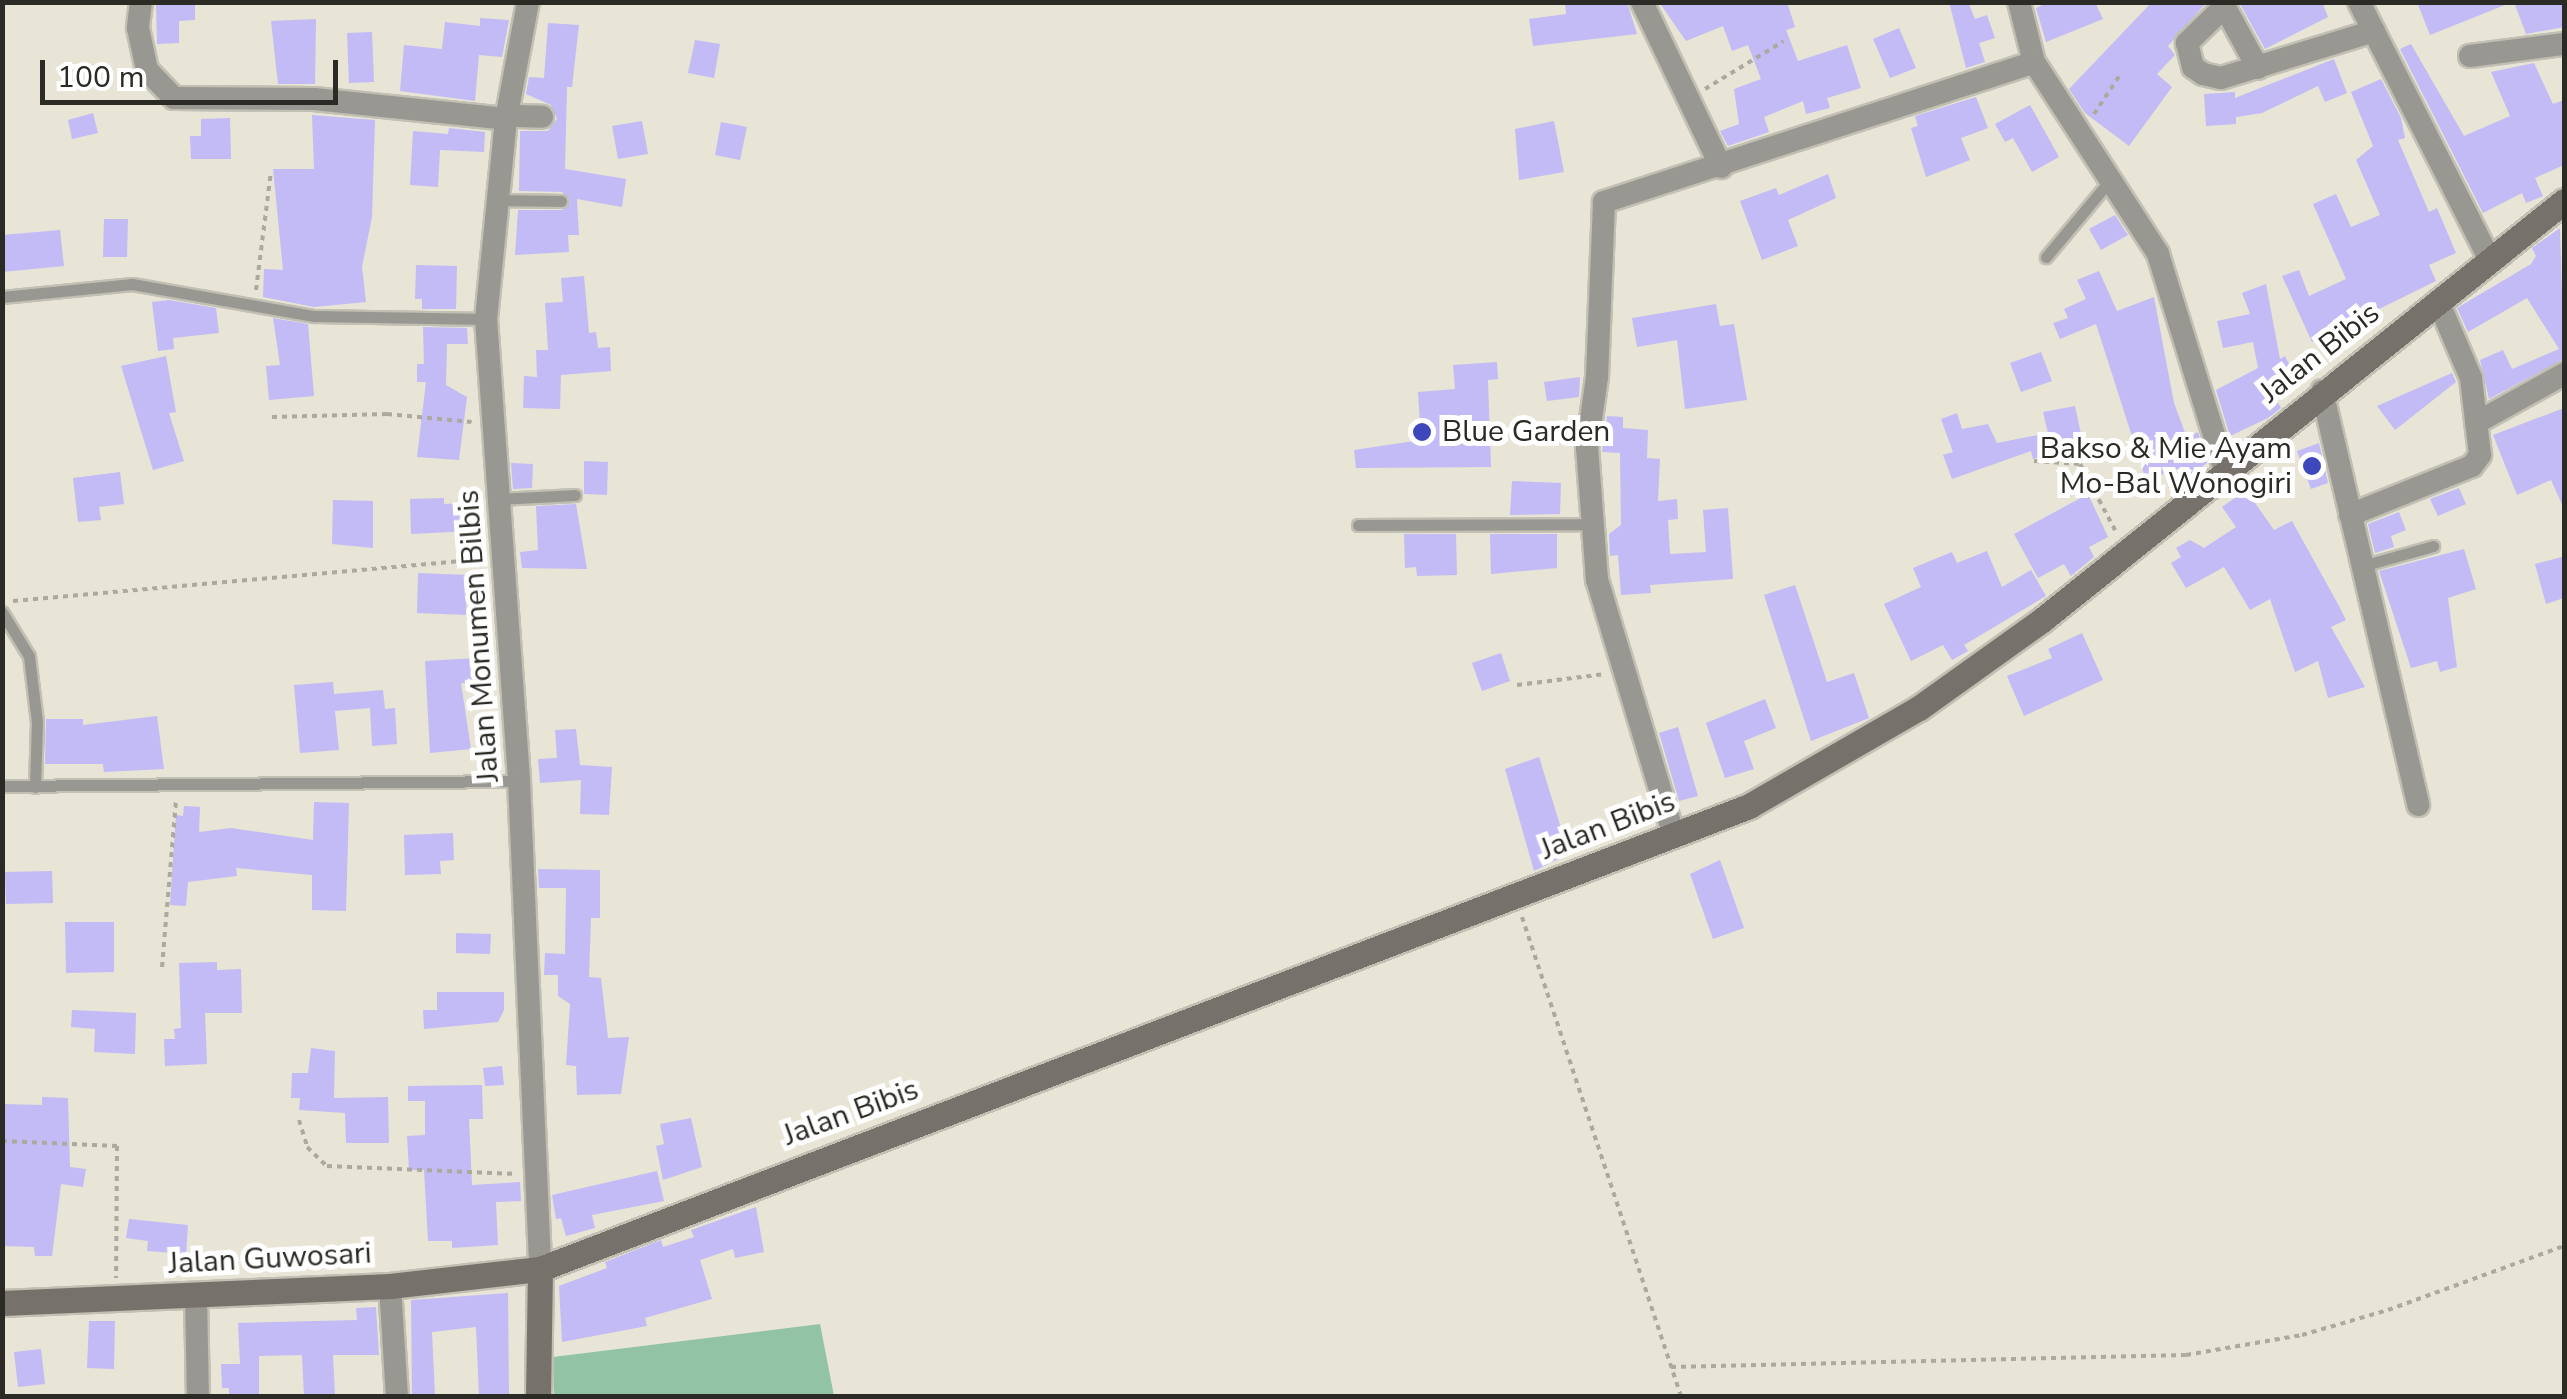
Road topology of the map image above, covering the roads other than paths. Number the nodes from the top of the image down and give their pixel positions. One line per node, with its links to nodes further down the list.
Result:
1 (141, 2): 14 (street)
2 (528, 2): 14 (street, Jalan Monumen Bilbis)
3 (1642, 2): 15 (street)
4 (2019, 2): 10 (street)
5 (2359, 2): 7 (street)
6 (2223, 5): 11 (street); 11 (street)
7 (2374, 31): 11 (street); 21 (street)
8 (2564, 44): 9 (street)
9 (2470, 56)
10 (2034, 62): 15 (street); 16 (street)
11 (2258, 68)
12 (524, 74): 14 (street)
13 (542, 116): 14 (street)
14 (512, 118): 17 (street, Jalan Monumen Bilbis)
15 (1721, 167): 32 (street)
16 (2111, 179): 20 (lane); 28 (street)
17 (502, 201): 19 (lane); 24 (street, Jalan Monumen Bilbis)
18 (2564, 201): 21 (main road, Jalan Bibis)
19 (561, 202)
20 (2046, 258)
21 (2490, 260): 23 (main road, Jalan Bibis)
22 (2, 297): 24 (lane)
23 (2438, 301): 26 (main road, Jalan Bibis); 27 (street)
24 (486, 319): 30 (street, Jalan Monumen Bilbis)
25 (2564, 374): 27 (street)
26 (2322, 391): 28 (main road, Jalan Bibis); 31 (street)
27 (2476, 423): 31 (street)
28 (2225, 470): 41 (main road, Jalan Bibis)
29 (575, 495): 30 (lane)
30 (499, 500): 37 (street, Jalan Monumen Bilbis)
31 (2350, 516): 35 (street)
32 (1592, 524): 33 (lane); 41 (street)
33 (1358, 526)
34 (2433, 546): 35 (lane)
35 (2362, 566): 40 (street)
36 (2, 612): 39 (lane)
37 (519, 781): 39 (lane); 42 (street, Jalan Monumen Bilbis)
38 (6, 786): 39 (lane)
39 (35, 787)
40 (2418, 805)
41 (1674, 836): 42 (main road, Jalan Bibis)
42 (540, 1269): 43 (main road, Jalan Guwosari); 48 (main road)
43 (390, 1286): 44 (main road, Jalan Guwosari); 47 (street)
44 (196, 1296): 45 (main road, Jalan Guwosari); 46 (street)
45 (2, 1303)
46 (198, 1396)
47 (397, 1396)
48 (538, 1396)

